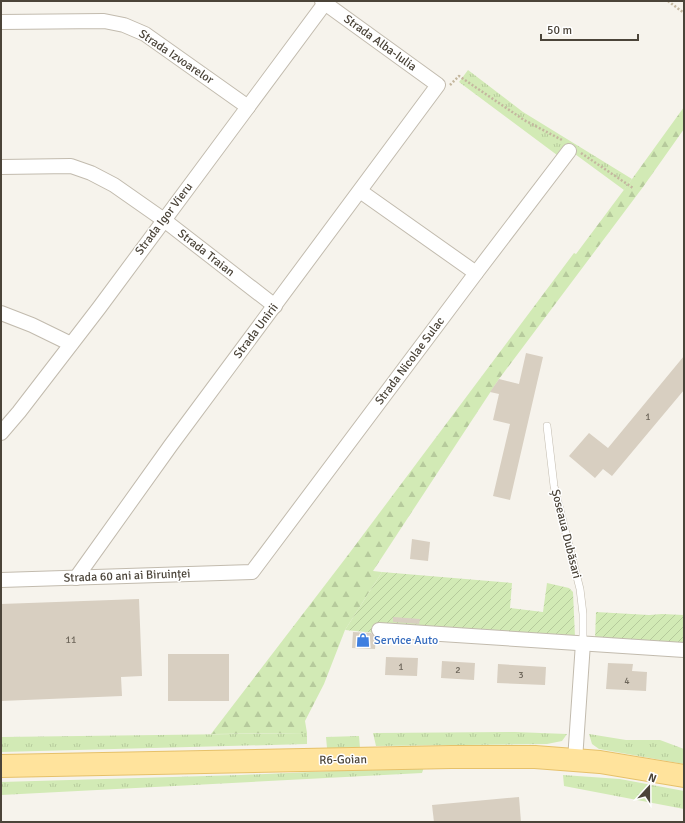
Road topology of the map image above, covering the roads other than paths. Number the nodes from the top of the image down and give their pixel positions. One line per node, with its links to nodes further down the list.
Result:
1 (323, 2): 3 (street, Strada Alba-Iulia); 4 (street, Strada Igor Vieru)
2 (1, 22): 4 (street, Strada Izvoarelor)
3 (438, 85): 7 (street, Strada Unirii)
4 (248, 107): 8 (street, Strada Igor Vieru)
5 (572, 148): 9 (street, Strada Nicolae Sulac)
6 (1, 167): 8 (street, Strada Traian)
7 (360, 191): 9 (street); 10 (street, Strada Unirii)
8 (164, 220): 10 (street, Strada Traian); 12 (street, Strada Igor Vieru)
9 (476, 273): 15 (street, Strada Nicolae Sulac)
10 (275, 306): 16 (street, Strada Unirii)
11 (1, 313): 12 (street)
12 (71, 344): 14 (street, Strada Igor Vieru)
13 (547, 426): 19 (lane, Șoseaua Dubăsari)
14 (1, 433)
15 (252, 572): 16 (street, Strada 60 ani ai Biruinței)
16 (76, 578): 17 (street, Strada 60 ani ai Biruinței)
17 (1, 580)
18 (378, 630): 19 (street)
19 (583, 642): 20 (street); 21 (street, Șoseaua Dubăsari)
20 (684, 650)
21 (575, 760): 22 (main road, R6-Goian); 23 (main road, R6-Goian)
22 (1, 766)
23 (684, 776)

